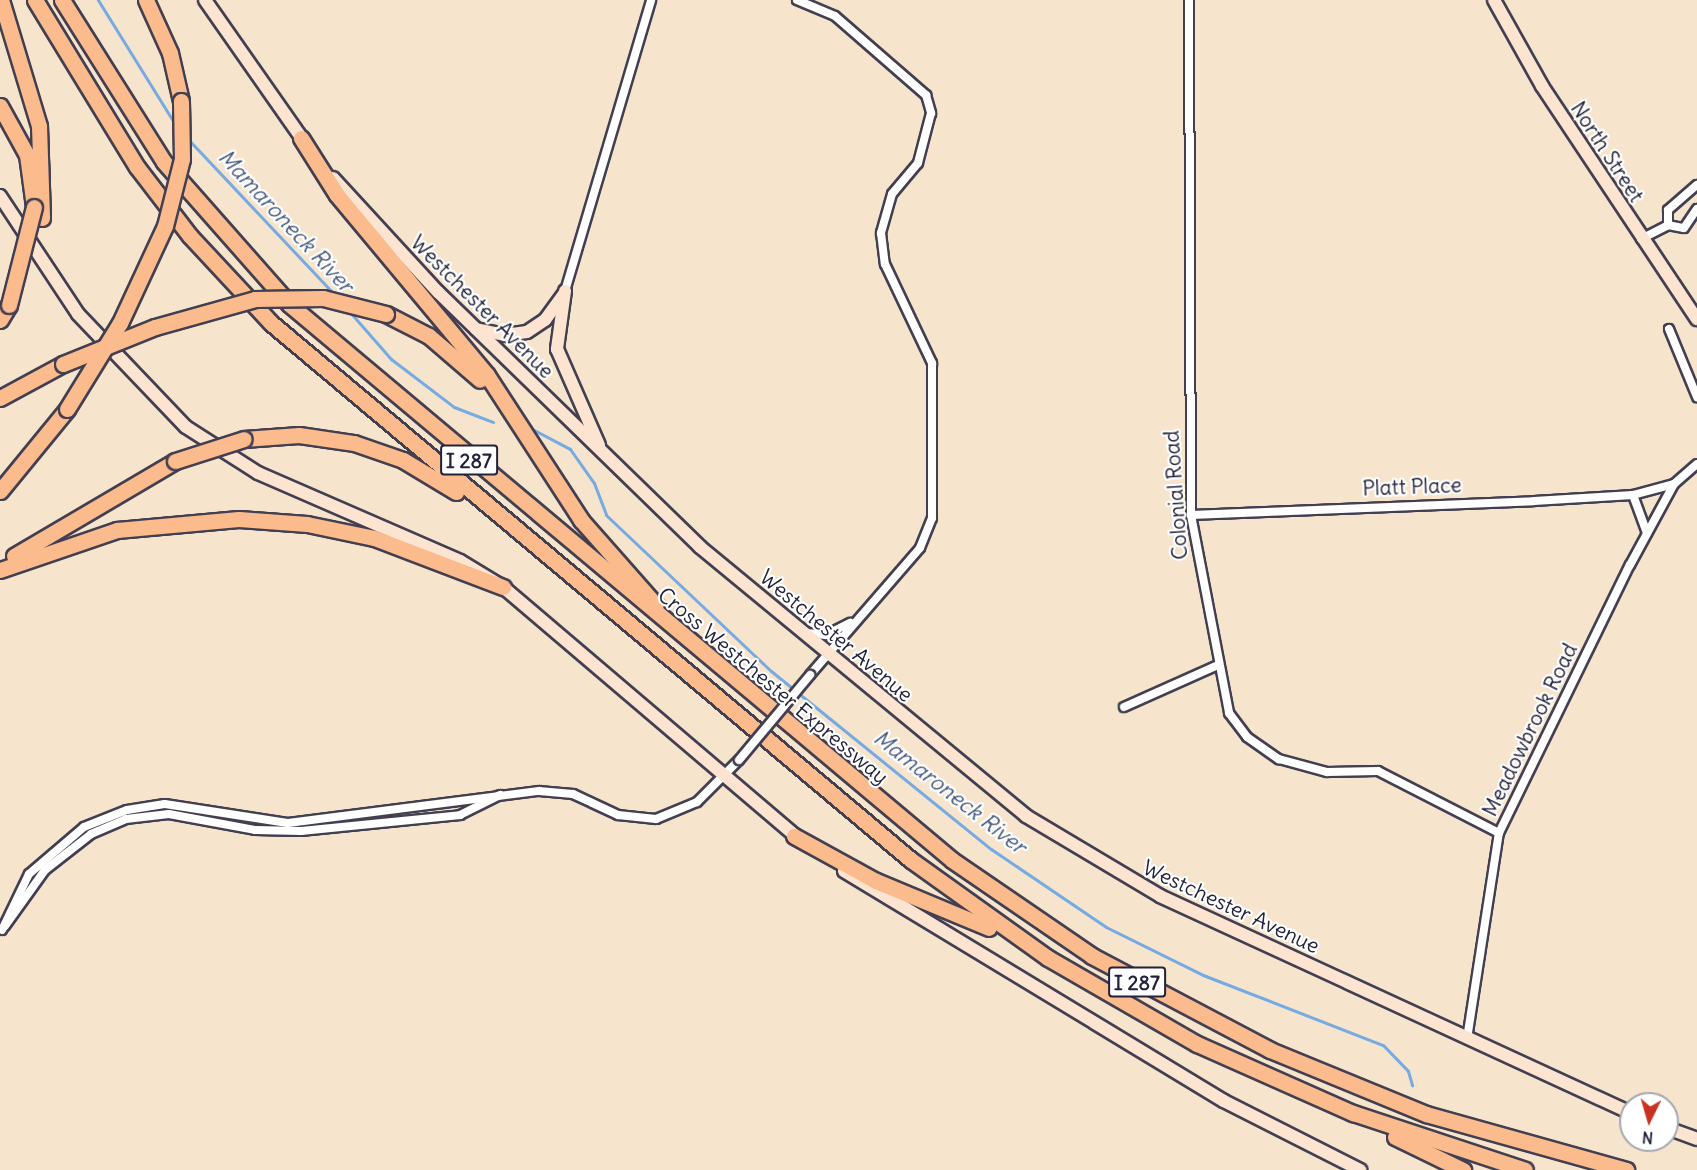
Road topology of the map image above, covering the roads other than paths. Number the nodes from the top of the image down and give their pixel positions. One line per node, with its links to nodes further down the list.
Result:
1 (1, 0): 15 (highway)
2 (35, 0): 33 (highway, I 287)
3 (62, 0): 40 (highway, Cross Westchester Expressway / I 287)
4 (146, 0): 29 (highway, bridge)
5 (205, 0): 11 (main road, Westchester Avenue)
6 (651, 0): 18 (street)
7 (797, 0): 36 (street)
8 (1189, 0): 31 (street, Colonial Road)
9 (1494, 0): 17 (main road, North Street)
10 (0, 106): 15 (highway)
11 (301, 138): 21 (main road, Westchester Avenue); 25 (highway)
12 (1695, 192): 16 (street)
13 (0, 196): 35 (main road)
14 (1697, 209): 16 (street)
15 (38, 212): 20 (highway, bridge)
16 (1668, 225): 17 (street)
17 (1641, 239): 19 (main road, North Street)
18 (565, 291): 21 (main road); 26 (main road)
19 (1697, 319)
20 (0, 320)
21 (475, 328): 26 (main road, Westchester Avenue)
22 (1669, 329): 23 (street)
23 (1697, 397)
24 (0, 398): 25 (highway, bridge)
25 (540, 459): 40 (highway)
26 (610, 461): 37 (main road, Westchester Avenue)
27 (1697, 464): 28 (street, Meadowbrook Road)
28 (1674, 484): 30 (street, Platt Place); 32 (street, Meadowbrook Road)
29 (0, 491)
30 (1633, 495): 31 (street, Platt Place); 32 (street)
31 (1191, 514): 39 (street, Colonial Road)
32 (1647, 533): 43 (street, Meadowbrook Road)
33 (531, 544): 34 (highway, bridge); 46 (highway, I 287)
34 (0, 568): 35 (highway)
35 (503, 587): 42 (main road)
36 (855, 620): 37 (street); 38 (street)
37 (801, 632): 38 (main road, Westchester Avenue)
38 (827, 654): 42 (street, bridge); 47 (main road, Westchester Avenue)
39 (1218, 665): 41 (street); 43 (street, Colonial Road)
40 (717, 667): 57 (highway, Cross Westchester Expressway / I 287)
41 (1124, 707)
42 (722, 778): 44 (main road); 45 (street)
43 (1500, 833): 47 (street, Meadowbrook Road)
44 (795, 836): 46 (highway); 54 (main road)
45 (1, 931)
46 (1048, 958): 48 (highway, I 287)
47 (1467, 1039): 49 (main road, Westchester Avenue)
48 (1322, 1101): 55 (highway); 56 (highway, I 287)
49 (1619, 1107)
50 (1679, 1126): 52 (main road)
51 (1679, 1132): 53 (main road)
52 (1697, 1132)
53 (1697, 1138)
54 (1360, 1170)
55 (1463, 1170)
56 (1525, 1170)
57 (1626, 1170)

